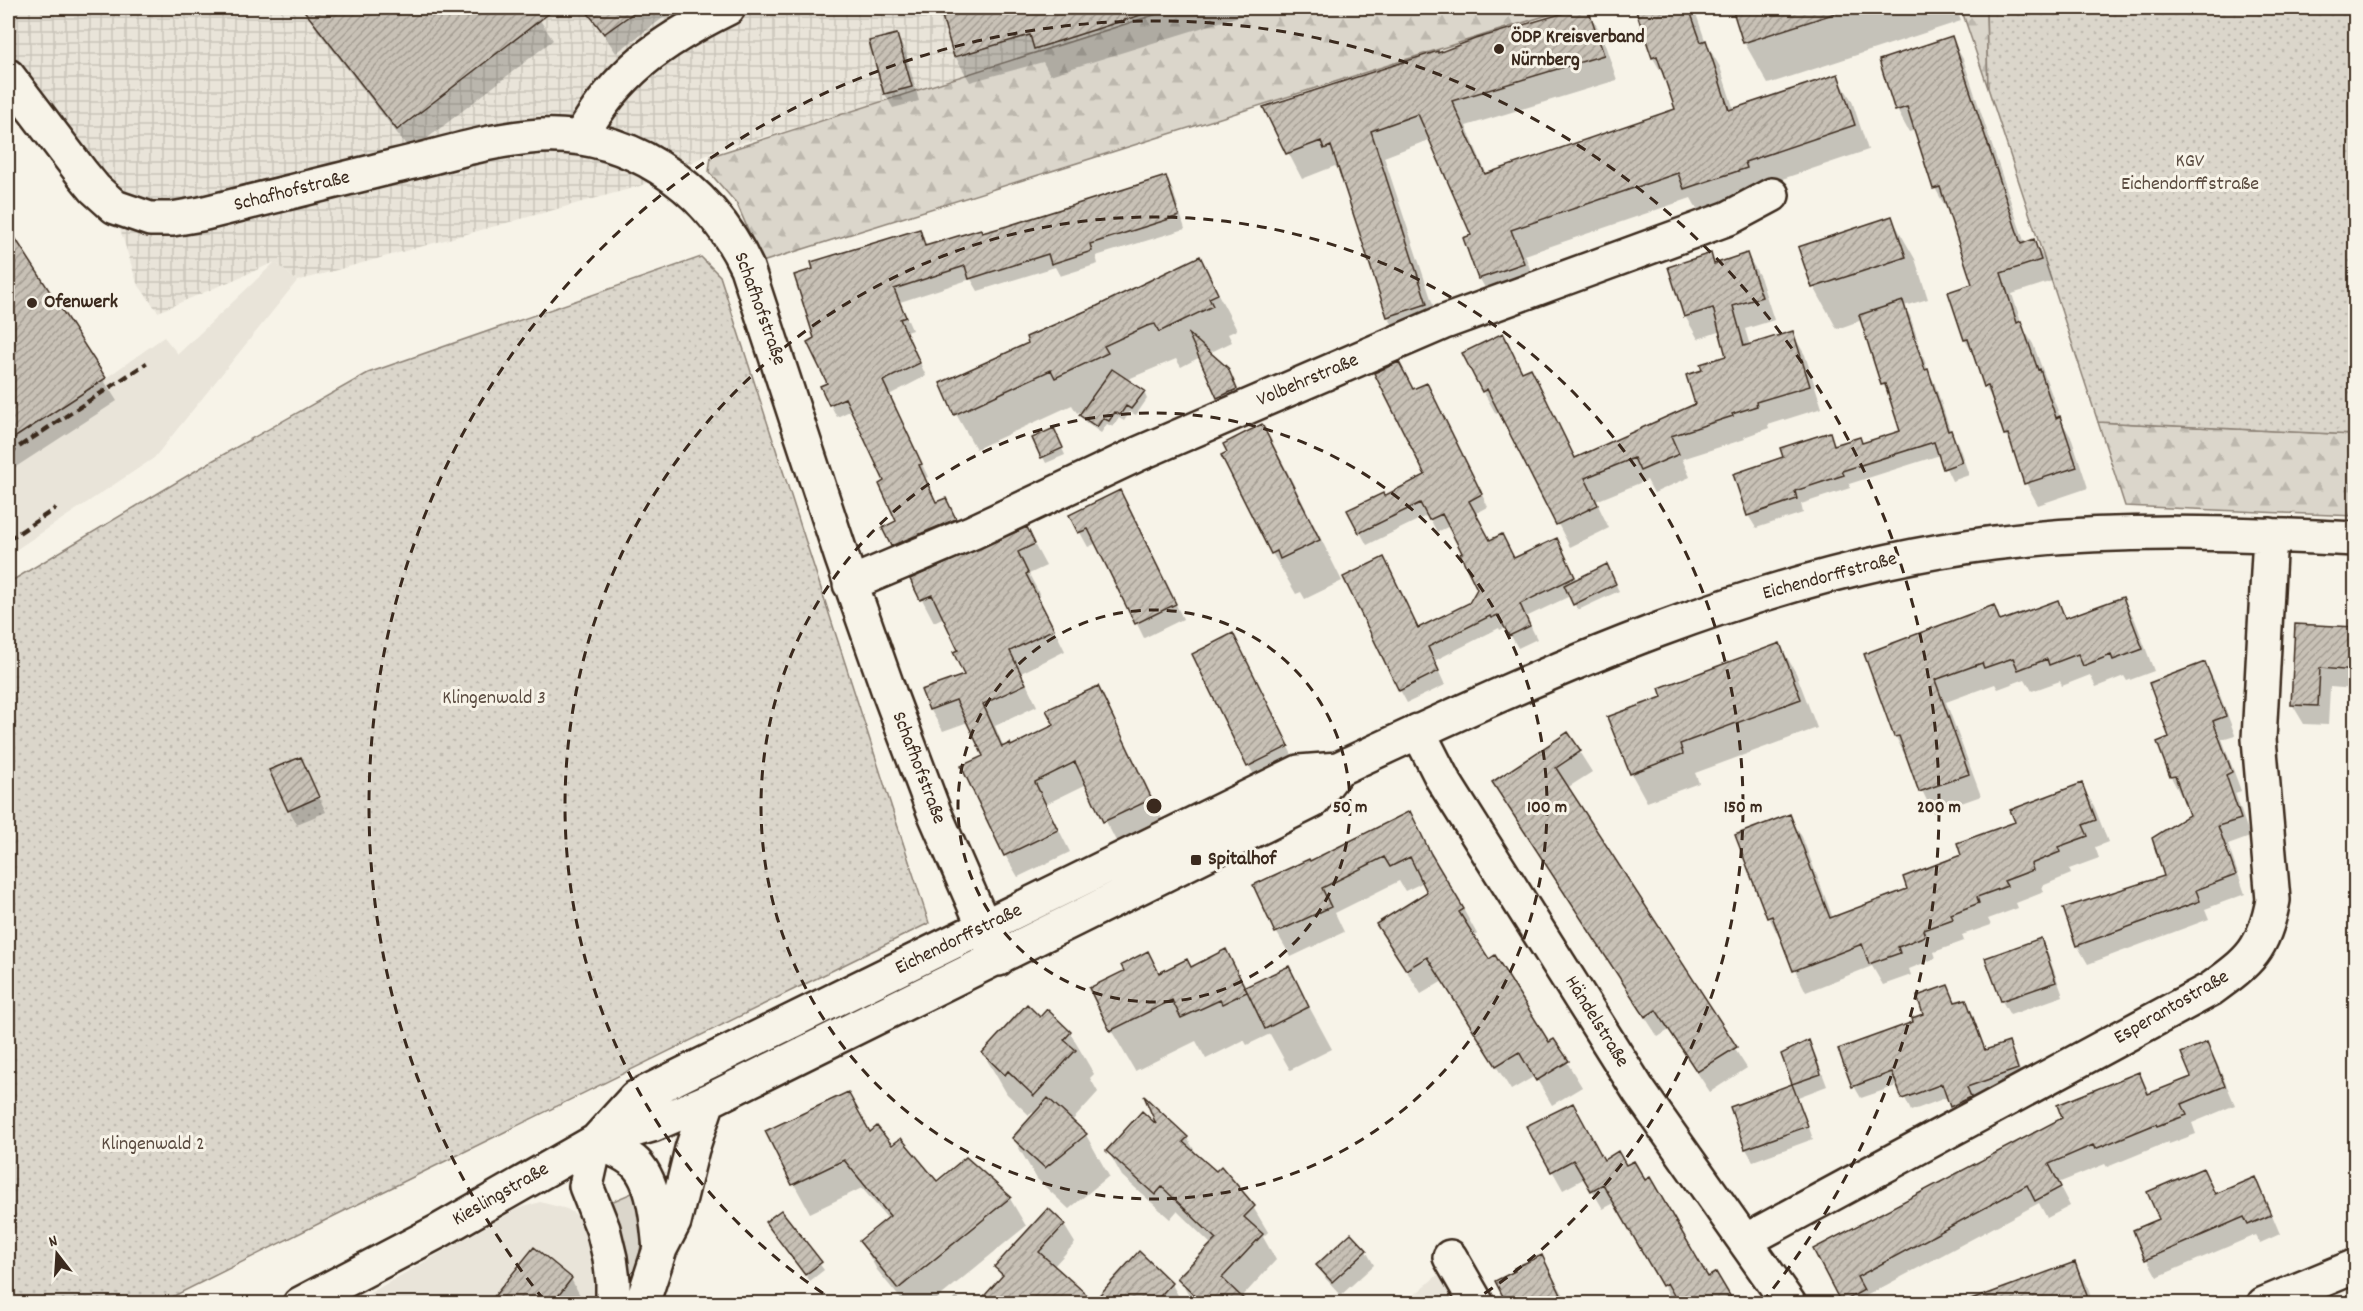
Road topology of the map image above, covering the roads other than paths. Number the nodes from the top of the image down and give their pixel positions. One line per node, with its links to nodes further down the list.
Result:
1 (728, 8): 3 (street)
2 (8, 76): 3 (street, Schafhofstraße)
3 (580, 138): 7 (street, Schafhofstraße)
4 (1772, 195): 7 (street, Volbehrstraße)
5 (2270, 535): 6 (street, Eichendorffstraße); 8 (street, Eichendorffstraße); 14 (street, Esperantostraße)
6 (2355, 539)
7 (850, 584): 10 (street, Schafhofstraße)
8 (1418, 731): 9 (street, Eichendorffstraße); 14 (street, Händelstraße)
9 (1338, 769): 10 (street, Eichendorffstraße); 11 (street, Eichendorffstraße)
10 (983, 928): 11 (street, Schafhofstraße); 13 (street, Eichendorffstraße)
11 (998, 959): 12 (street, Eichendorffstraße)
12 (708, 1101): 13 (street, Kieslingstraße); 15 (street)
13 (596, 1141): 15 (street); 18 (street, Kieslingstraße); 19 (street)
14 (1745, 1241): 22 (street, Händelstraße)
15 (660, 1249): 20 (street)
16 (1450, 1257): 21 (street)
17 (2355, 1266): 23 (street)
18 (300, 1304)
19 (613, 1304)
20 (642, 1304)
21 (1477, 1304)
22 (1789, 1304)
23 (2264, 1304)

